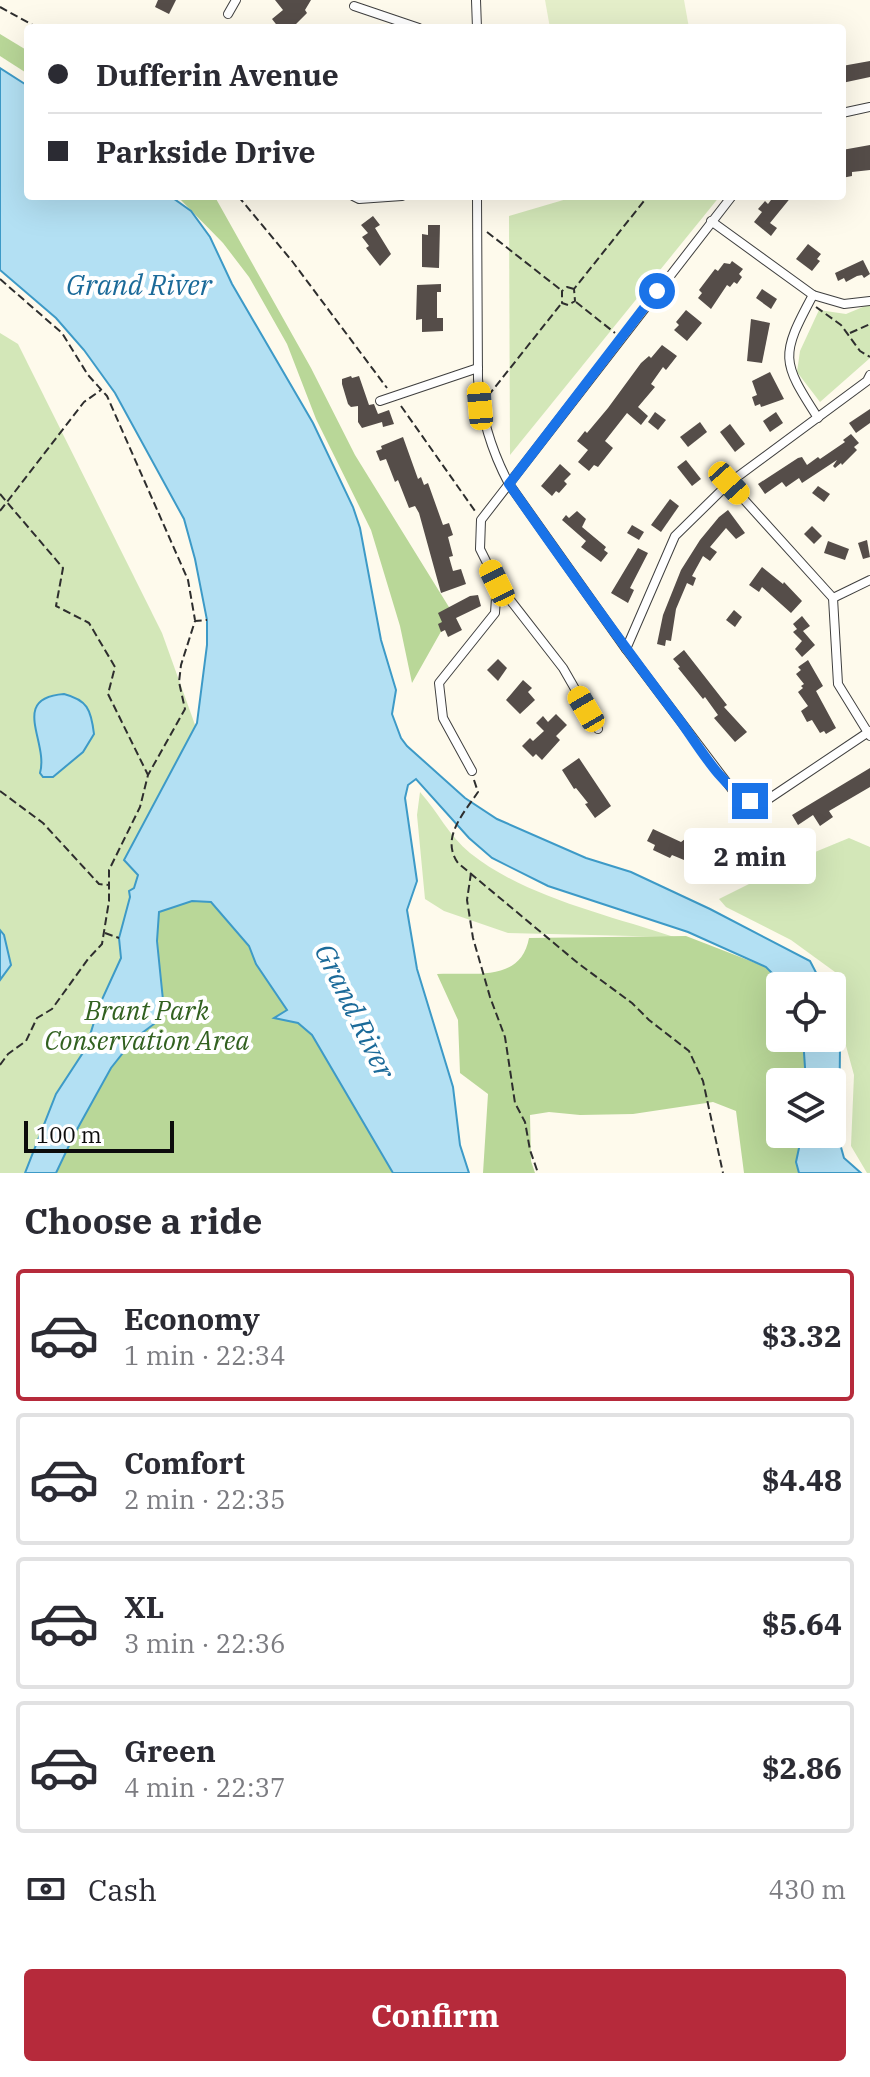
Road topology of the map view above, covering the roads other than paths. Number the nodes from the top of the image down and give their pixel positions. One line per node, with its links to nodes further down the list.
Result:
1 (236, 0): 4 (street)
2 (476, 0): 6 (street)
3 (354, 6): 5 (street)
4 (228, 14)
5 (407, 24)
6 (477, 24)
7 (870, 107): 8 (street)
8 (846, 112)
9 (477, 200): 14 (street)
10 (729, 200): 11 (street)
11 (711, 221): 12 (street); 19 (street)
12 (811, 298): 13 (street); 17 (street)
13 (870, 301)
14 (478, 368): 16 (street); 19 (street)
15 (870, 375): 17 (street)
16 (380, 401)
17 (818, 418): 18 (street)
18 (729, 483): 22 (street); 23 (street)
19 (509, 484): 21 (street); 23 (street)
20 (870, 580): 22 (street)
21 (497, 583): 24 (street); 26 (street)
22 (833, 598): 25 (street)
23 (626, 649): 25 (street)
24 (598, 729)
25 (869, 734)
26 (472, 771)

